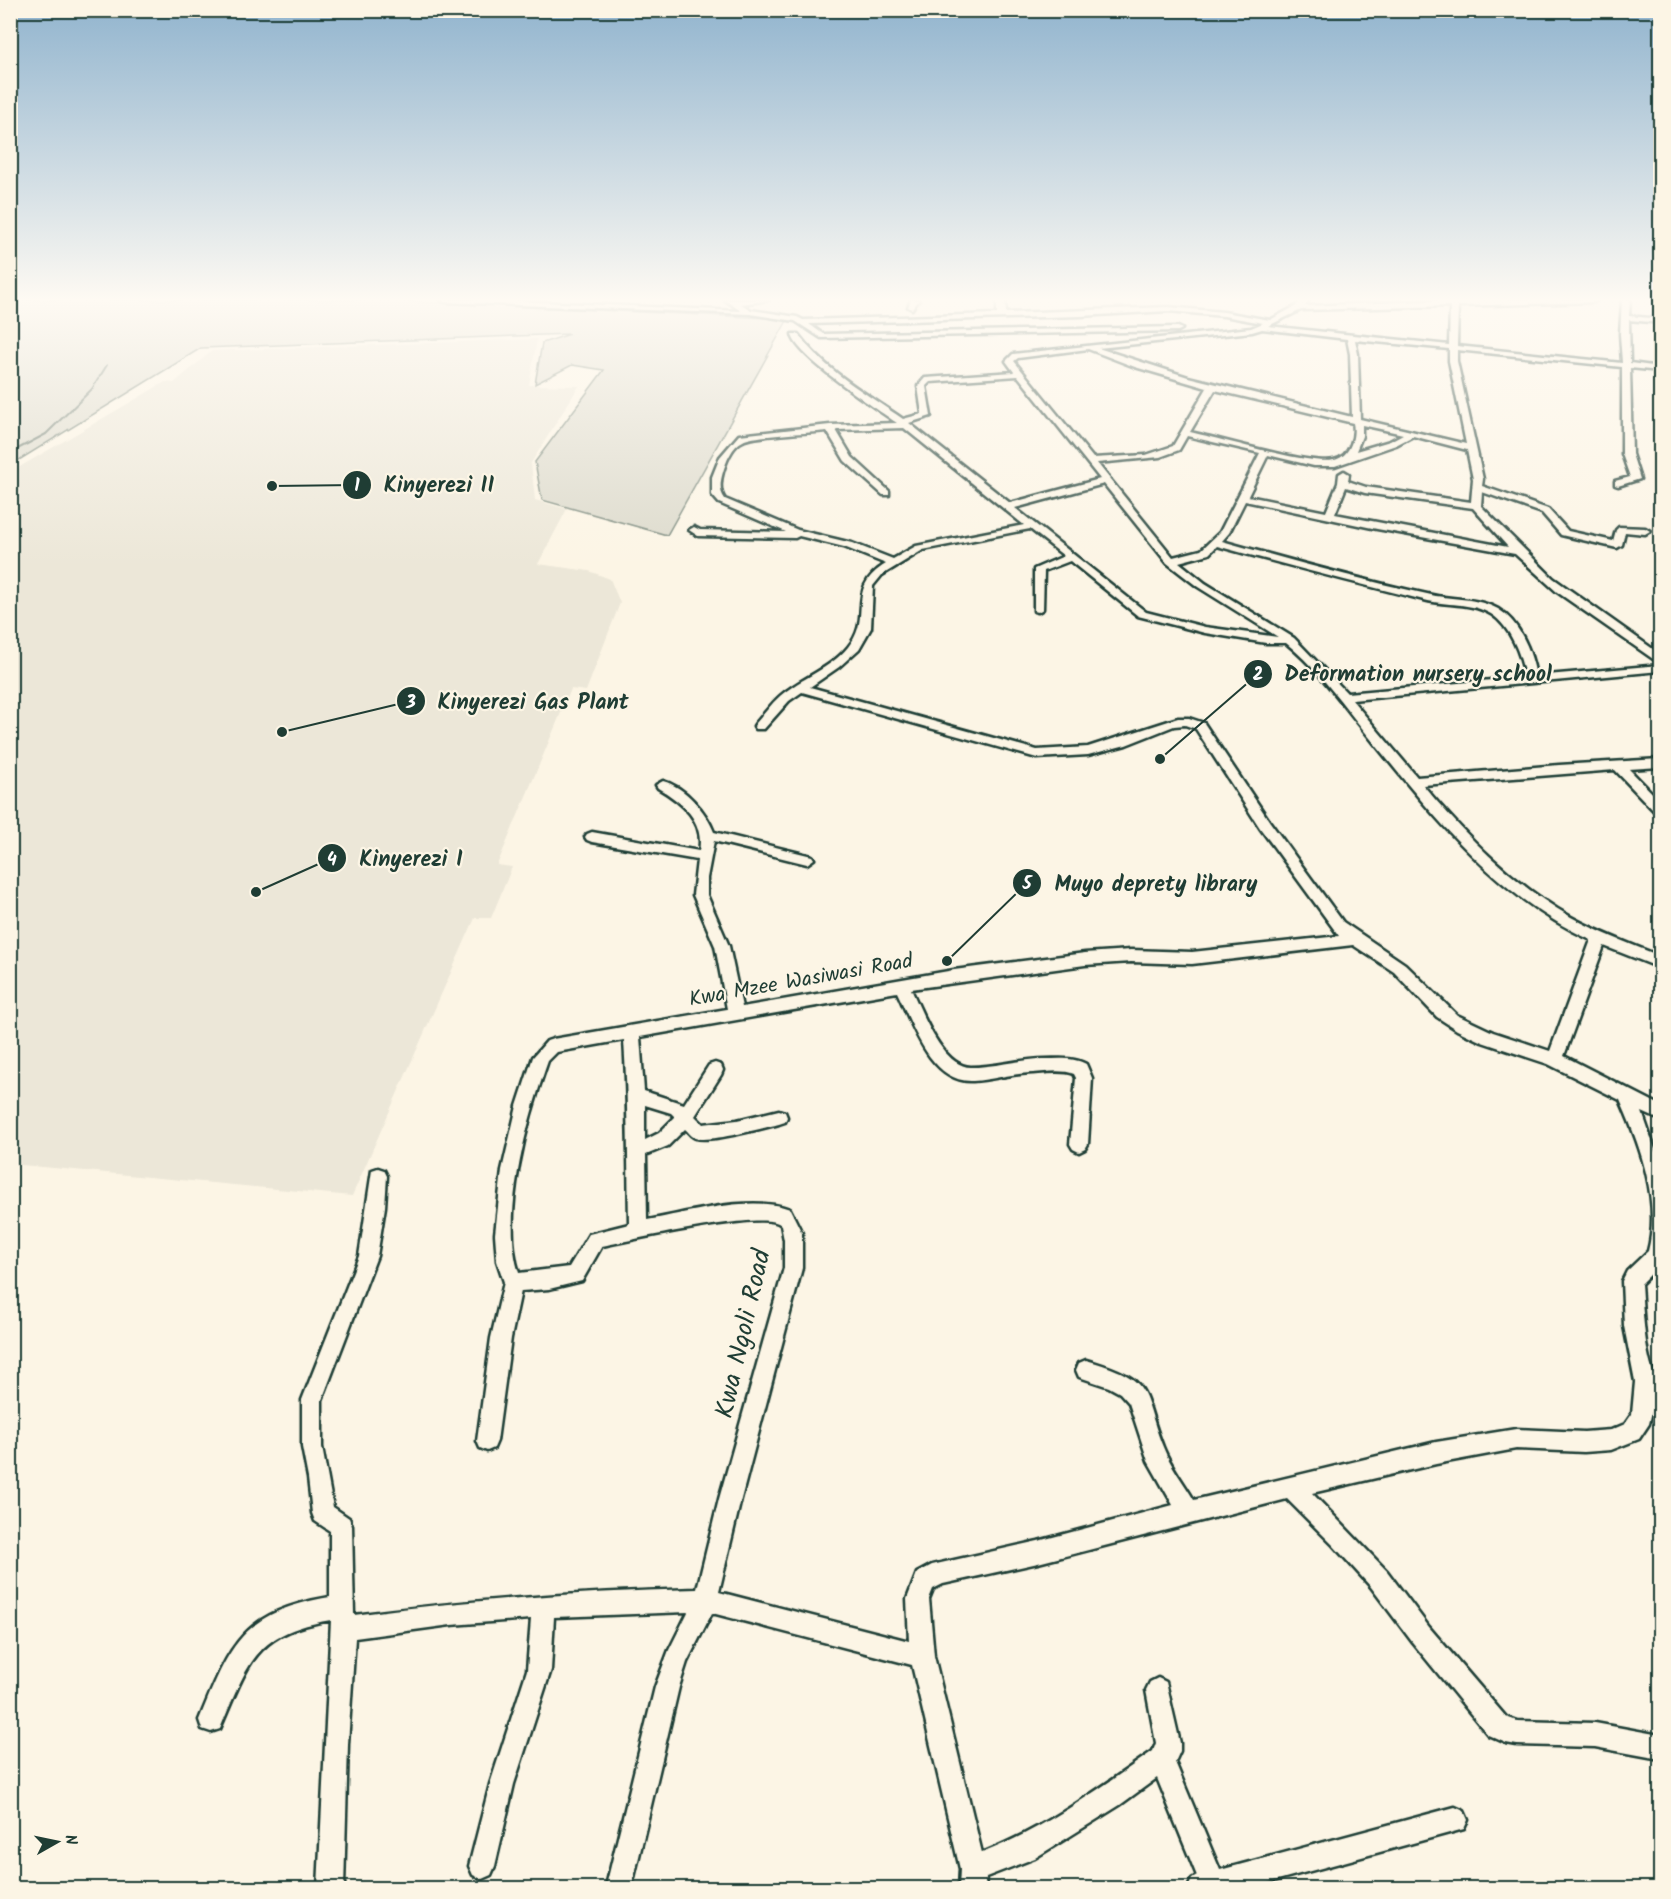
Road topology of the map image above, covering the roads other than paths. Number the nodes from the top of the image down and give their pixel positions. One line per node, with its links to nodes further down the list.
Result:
1 (854, 389): 10 (street)
2 (922, 389): 10 (street)
3 (1031, 389): 17 (street)
4 (1211, 389): 12 (street)
5 (1219, 389): 9 (street)
6 (1355, 389): 9 (street)
7 (1460, 389): 14 (street)
8 (1626, 389): 20 (street)
9 (1356, 420): 13 (street); 16 (street)
10 (904, 423): 11 (street); 25 (street)
11 (830, 428): 22 (street); 30 (street)
12 (1185, 433): 15 (street); 17 (street)
13 (1412, 433): 14 (street); 16 (street)
14 (1471, 448): 21 (street)
15 (1265, 453): 16 (street); 23 (street)
16 (1348, 457): 19 (street)
17 (1092, 461): 18 (street)
18 (1107, 480): 25 (street); 34 (street)
19 (1343, 483): 24 (street); 26 (street)
20 (1618, 483)
21 (1479, 489): 24 (street); 29 (street)
22 (886, 493)
23 (1243, 498): 26 (street); 31 (street)
24 (1476, 506): 32 (street)
25 (1007, 507): 27 (street)
26 (1330, 515): 32 (street)
27 (1032, 526): 33 (street); 35 (street)
28 (694, 530): 30 (street)
29 (1646, 531)
30 (808, 536): 35 (street)
31 (1214, 542): 34 (street); 40 (street)
32 (1515, 551): 38 (street)
33 (1072, 557): 36 (street); 37 (street)
34 (1171, 561): 37 (street)
35 (893, 563): 41 (street)
36 (1038, 609)
37 (1290, 640): 42 (street)
38 (1660, 659)
39 (1660, 668): 40 (street)
40 (1531, 679): 42 (street)
41 (802, 688): 43 (street); 54 (street)
42 (1342, 697): 46 (street)
43 (760, 726)
44 (1660, 763): 45 (street)
45 (1618, 765): 46 (street); 48 (street)
46 (1413, 782): 53 (street)
47 (663, 784): 49 (street)
48 (1660, 809)
49 (708, 835): 51 (street); 52 (street)
50 (592, 837): 51 (street)
51 (703, 856): 57 (street)
52 (807, 859)
53 (1599, 938): 55 (street); 59 (street)
54 (1352, 940): 56 (street, Kwa Mzee Wasiwasi Road); 59 (street)
55 (1660, 962)
56 (901, 985): 57 (street, Kwa Mzee Wasiwasi Road); 66 (street)
57 (736, 1014): 58 (street, Kwa Mzee Wasiwasi Road)
58 (632, 1032): 61 (street); 70 (street, Kwa Mzee Wasiwasi Road)
59 (1555, 1060): 62 (street)
60 (715, 1070): 64 (street)
61 (636, 1096): 64 (street); 67 (street)
62 (1627, 1098): 63 (street); 72 (street)
63 (1660, 1113)
64 (685, 1116): 65 (street); 67 (street)
65 (779, 1117)
66 (1079, 1144)
67 (635, 1151): 69 (street)
68 (378, 1176): 79 (street)
69 (638, 1231): 70 (street, Kwa Ngoli Road); 77 (street, Kwa Ngoli Road)
70 (513, 1282): 74 (street)
71 (1086, 1370): 76 (street)
72 (1645, 1382): 73 (street); 75 (street)
73 (1660, 1400)
74 (487, 1441)
75 (1290, 1487): 76 (street); 83 (street)
76 (1189, 1512): 80 (street)
77 (706, 1600): 78 (street); 80 (street); 88 (street, Kwa Ngoli Road)
78 (543, 1608): 79 (street); 86 (street)
79 (343, 1617): 82 (street); 90 (street)
80 (922, 1656): 87 (street)
81 (1158, 1690): 84 (street)
82 (211, 1720)
83 (1660, 1747)
84 (1162, 1760): 87 (street); 89 (street)
85 (1455, 1820): 89 (street)
86 (482, 1866)
87 (973, 1879)
88 (620, 1882)
89 (1210, 1887)
90 (332, 1888)

